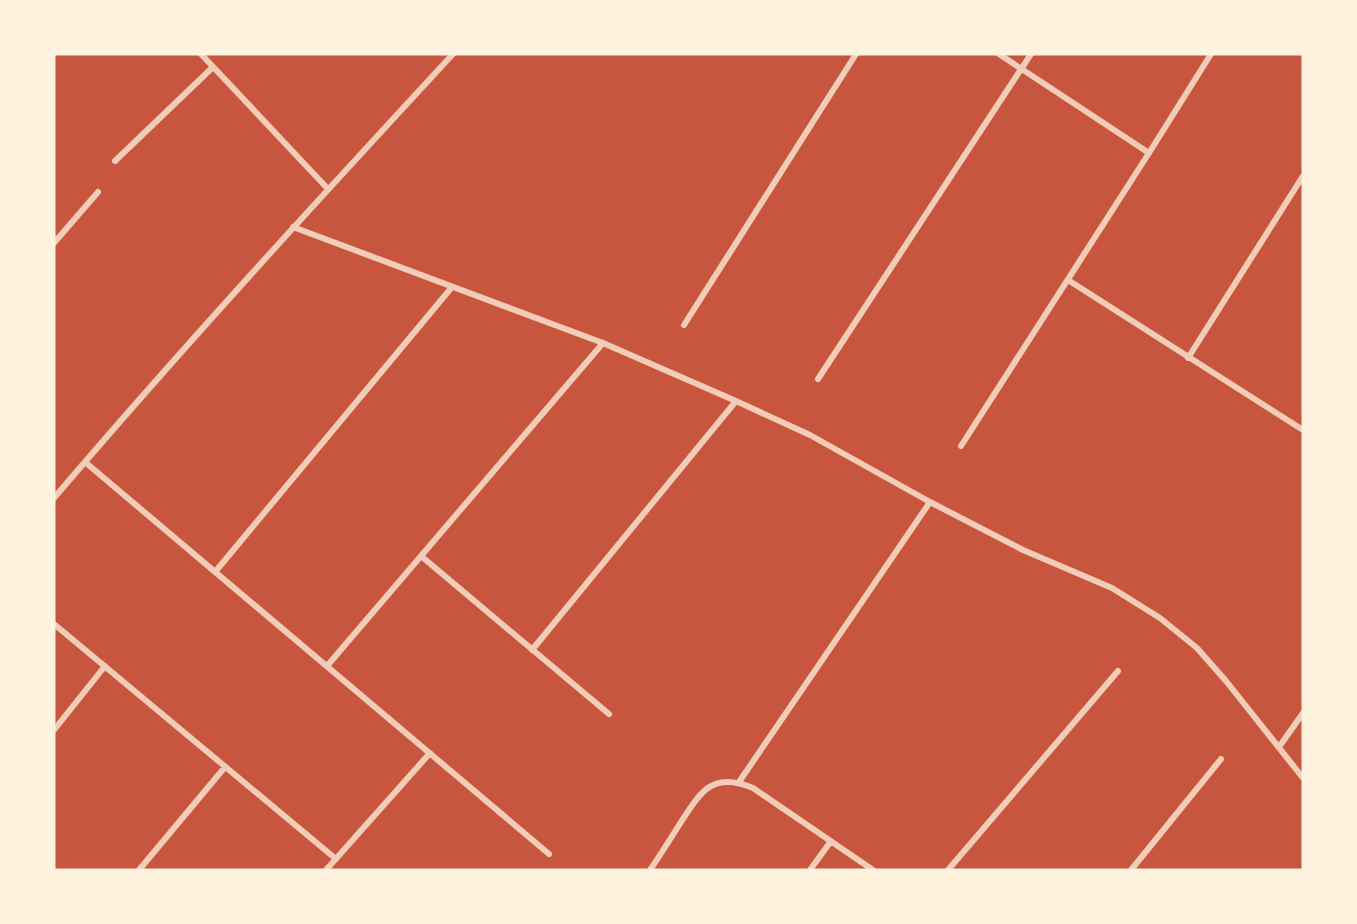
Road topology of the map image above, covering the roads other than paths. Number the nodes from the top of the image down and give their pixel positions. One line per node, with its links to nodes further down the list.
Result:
1 (201, 54): 7 (street)
2 (453, 54): 12 (street)
3 (856, 54): 18 (street)
4 (999, 54): 8 (street)
5 (1031, 54): 8 (street)
6 (1211, 54): 9 (street)
7 (213, 67): 10 (street); 12 (street)
8 (1022, 69): 9 (street); 21 (street)
9 (1149, 153): 16 (street)
10 (115, 161)
11 (1303, 176): 20 (street)
12 (328, 189): 14 (street)
13 (98, 192): 15 (street)
14 (293, 227): 17 (street); 25 (street)
15 (54, 243)
16 (1068, 280): 20 (street); 24 (street)
17 (452, 287): 19 (street); 29 (street)
18 (684, 325)
19 (603, 343): 22 (street); 28 (street)
20 (1188, 357): 23 (street)
21 (818, 379)
22 (736, 401): 27 (street); 31 (street)
23 (1303, 430)
24 (961, 446)
25 (85, 462): 26 (street); 29 (street)
26 (54, 498)
27 (930, 502): 38 (street); 43 (street)
28 (421, 556): 31 (street); 33 (street)
29 (215, 572): 33 (street)
30 (54, 624): 32 (street)
31 (532, 650): 36 (street)
32 (105, 666): 37 (street); 41 (street)
33 (327, 666): 39 (street)
34 (1118, 671): 52 (street)
35 (1303, 713): 38 (street)
36 (609, 714)
37 (54, 730)
38 (1279, 747): 42 (street)
39 (430, 753): 45 (street); 46 (street)
40 (1221, 759): 53 (street)
41 (225, 767): 46 (street); 47 (street)
42 (1303, 778)
43 (739, 782): 44 (street); 49 (street)
44 (831, 841): 50 (street); 51 (street)
45 (549, 854)
46 (336, 859): 48 (street)
47 (139, 870)
48 (326, 870)
49 (650, 870)
50 (810, 870)
51 (873, 870)
52 (948, 870)
53 (1131, 870)

